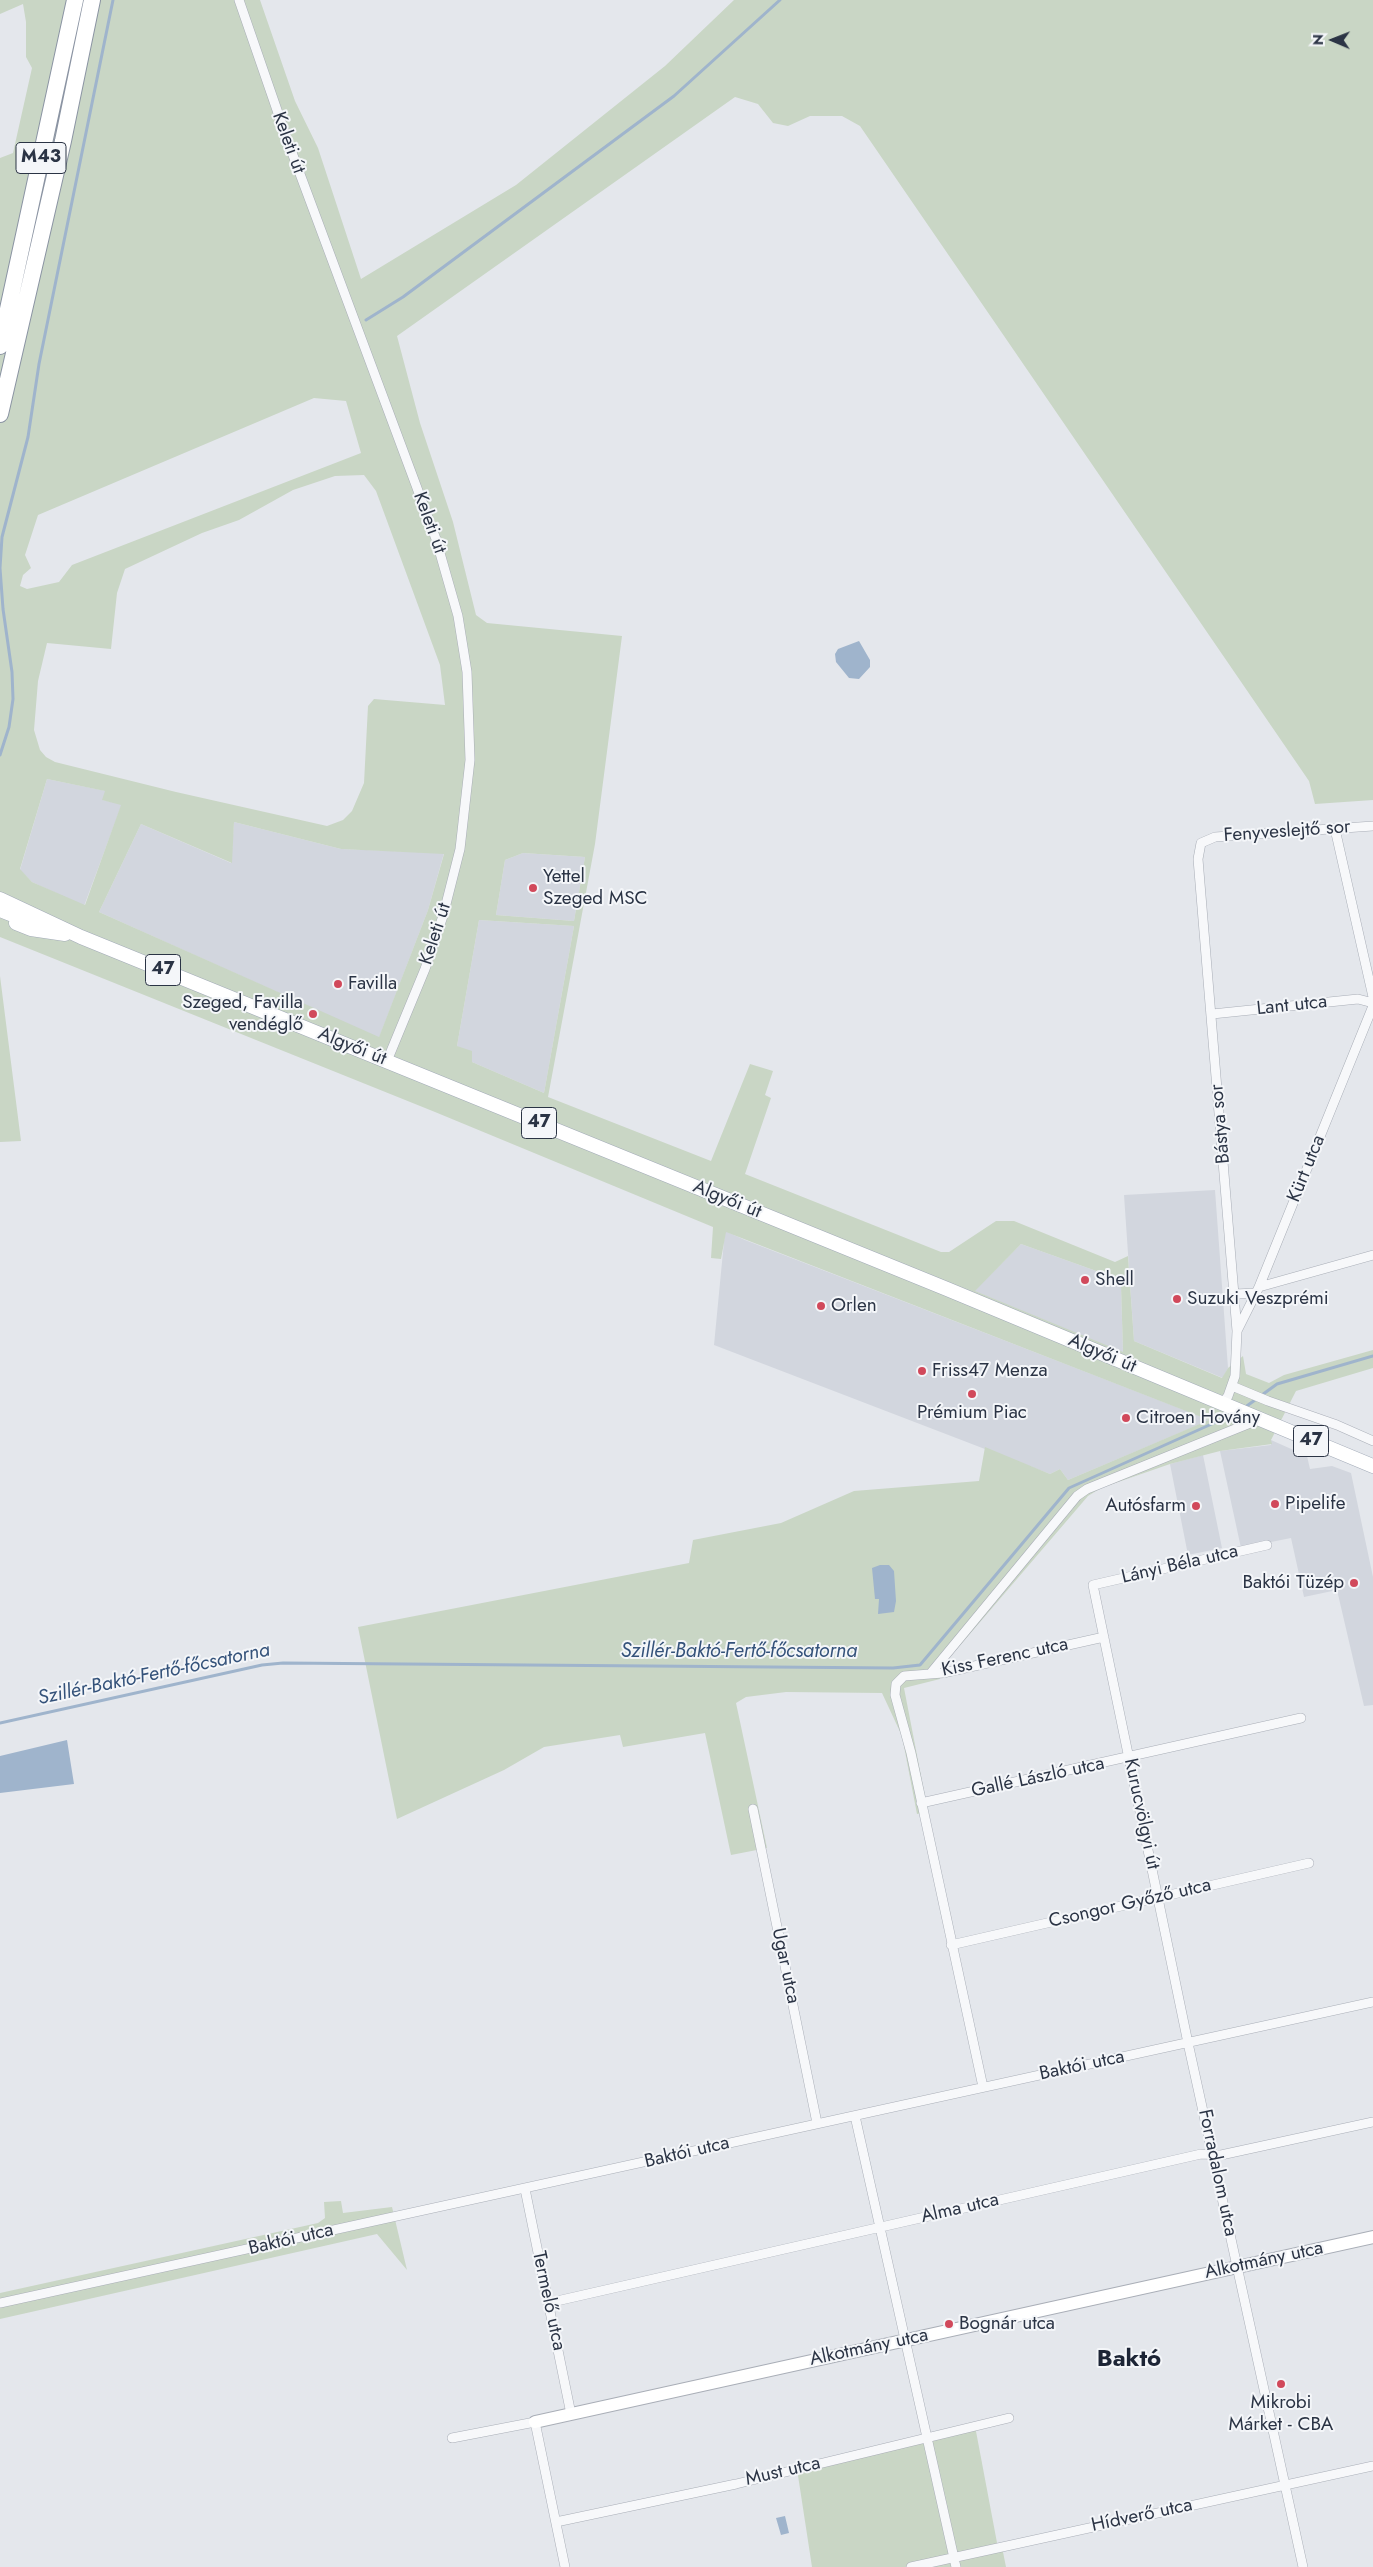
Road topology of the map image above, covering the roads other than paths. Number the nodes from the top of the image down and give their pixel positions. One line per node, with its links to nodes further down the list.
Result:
1 (75, 0): 4 (highway, M43)
2 (92, 0): 7 (highway, M43)
3 (239, 0): 19 (street, Keleti út)
4 (8, 316): 5 (highway); 6 (highway, M43)
5 (0, 334)
6 (0, 346)
7 (0, 414)
8 (1373, 826): 9 (street, Fenyveslejtő sor)
9 (1335, 828): 10 (street, Fenyveslejtő sor); 16 (street)
10 (1201, 843): 18 (street, Bástya sor)
11 (0, 891): 15 (main road, 47)
12 (0, 899): 15 (main road, 47)
13 (0, 910): 15 (main road, 47)
14 (0, 918): 15 (main road, 47)
15 (81, 937): 19 (main road, Algyői út / 47)
16 (1373, 998)
17 (1373, 1004): 18 (street, Lant utca); 21 (street, Kürt utca)
18 (1212, 1014): 22 (street, Bástya sor)
19 (387, 1061): 25 (main road, Algyői út / 47)
20 (1373, 1255): 21 (street)
21 (1258, 1290): 22 (street); 23 (street, Kürt utca)
22 (1234, 1294): 23 (street, Bástya sor)
23 (1237, 1331): 24 (street, Bástya sor)
24 (1232, 1386): 25 (street, Bástya sor); 27 (street)
25 (1224, 1405): 26 (main road, Algyői út / 47)
26 (1255, 1417): 28 (main road, Algyői út / 47); 32 (street)
27 (1373, 1441)
28 (1373, 1466)
29 (1267, 1545): 30 (street, Lányi Béla utca)
30 (1094, 1585): 31 (street, Kurucvölgyi út)
31 (1104, 1637): 32 (street, Kiss Ferenc utca); 34 (street, Kurucvölgyi út)
32 (930, 1674): 35 (street, Kiss Ferenc utca)
33 (1301, 1718): 34 (street, Gallé László utca)
34 (1130, 1757): 35 (street, Gallé László utca); 38 (street, Kurucvölgyi út)
35 (921, 1803): 39 (street)
36 (753, 1809): 45 (street, Ugar utca)
37 (1309, 1864): 38 (street, Csongor Győző utca)
38 (1159, 1897): 39 (street, Csongor Győző utca); 41 (street, Kurucvölgyi út)
39 (951, 1945): 42 (street)
40 (1373, 2002): 41 (street, Baktói utca)
41 (1188, 2042): 42 (street, Baktói utca); 46 (street, Forradalom utca)
42 (983, 2087): 43 (street, Baktói utca)
43 (855, 2116): 45 (street, Baktói utca); 48 (street)
44 (1373, 2122): 46 (street, Alma utca)
45 (817, 2124): 47 (street, Baktói utca)
46 (1213, 2155): 48 (street, Alma utca); 50 (street, Forradalom utca)
47 (525, 2189): 51 (street, Termelő utca); 52 (street, Baktói utca)
48 (881, 2228): 51 (street, Alma utca); 53 (street)
49 (1373, 2237): 50 (street, Alkotmány utca)
50 (1238, 2266): 53 (street, Alkotmány utca); 60 (street, Forradalom utca)
51 (548, 2302): 54 (street, Termelő utca)
52 (0, 2304)
53 (906, 2340): 54 (street, Alkotmány utca); 58 (street)
54 (571, 2414): 56 (street, Alkotmány utca)
55 (1009, 2418): 58 (street, Must utca)
56 (534, 2422): 57 (street, Alkotmány utca); 61 (street)
57 (452, 2438)
58 (927, 2438): 61 (street, Must utca); 62 (street)
59 (1373, 2466): 60 (street, Hídverő utca)
60 (1285, 2485): 62 (street, Hídverő utca); 66 (street, Forradalom utca)
61 (556, 2522): 63 (street)
62 (954, 2557): 64 (street, Hídverő utca); 65 (street)
63 (566, 2567)
64 (911, 2567)
65 (956, 2567)
66 (1303, 2567)

